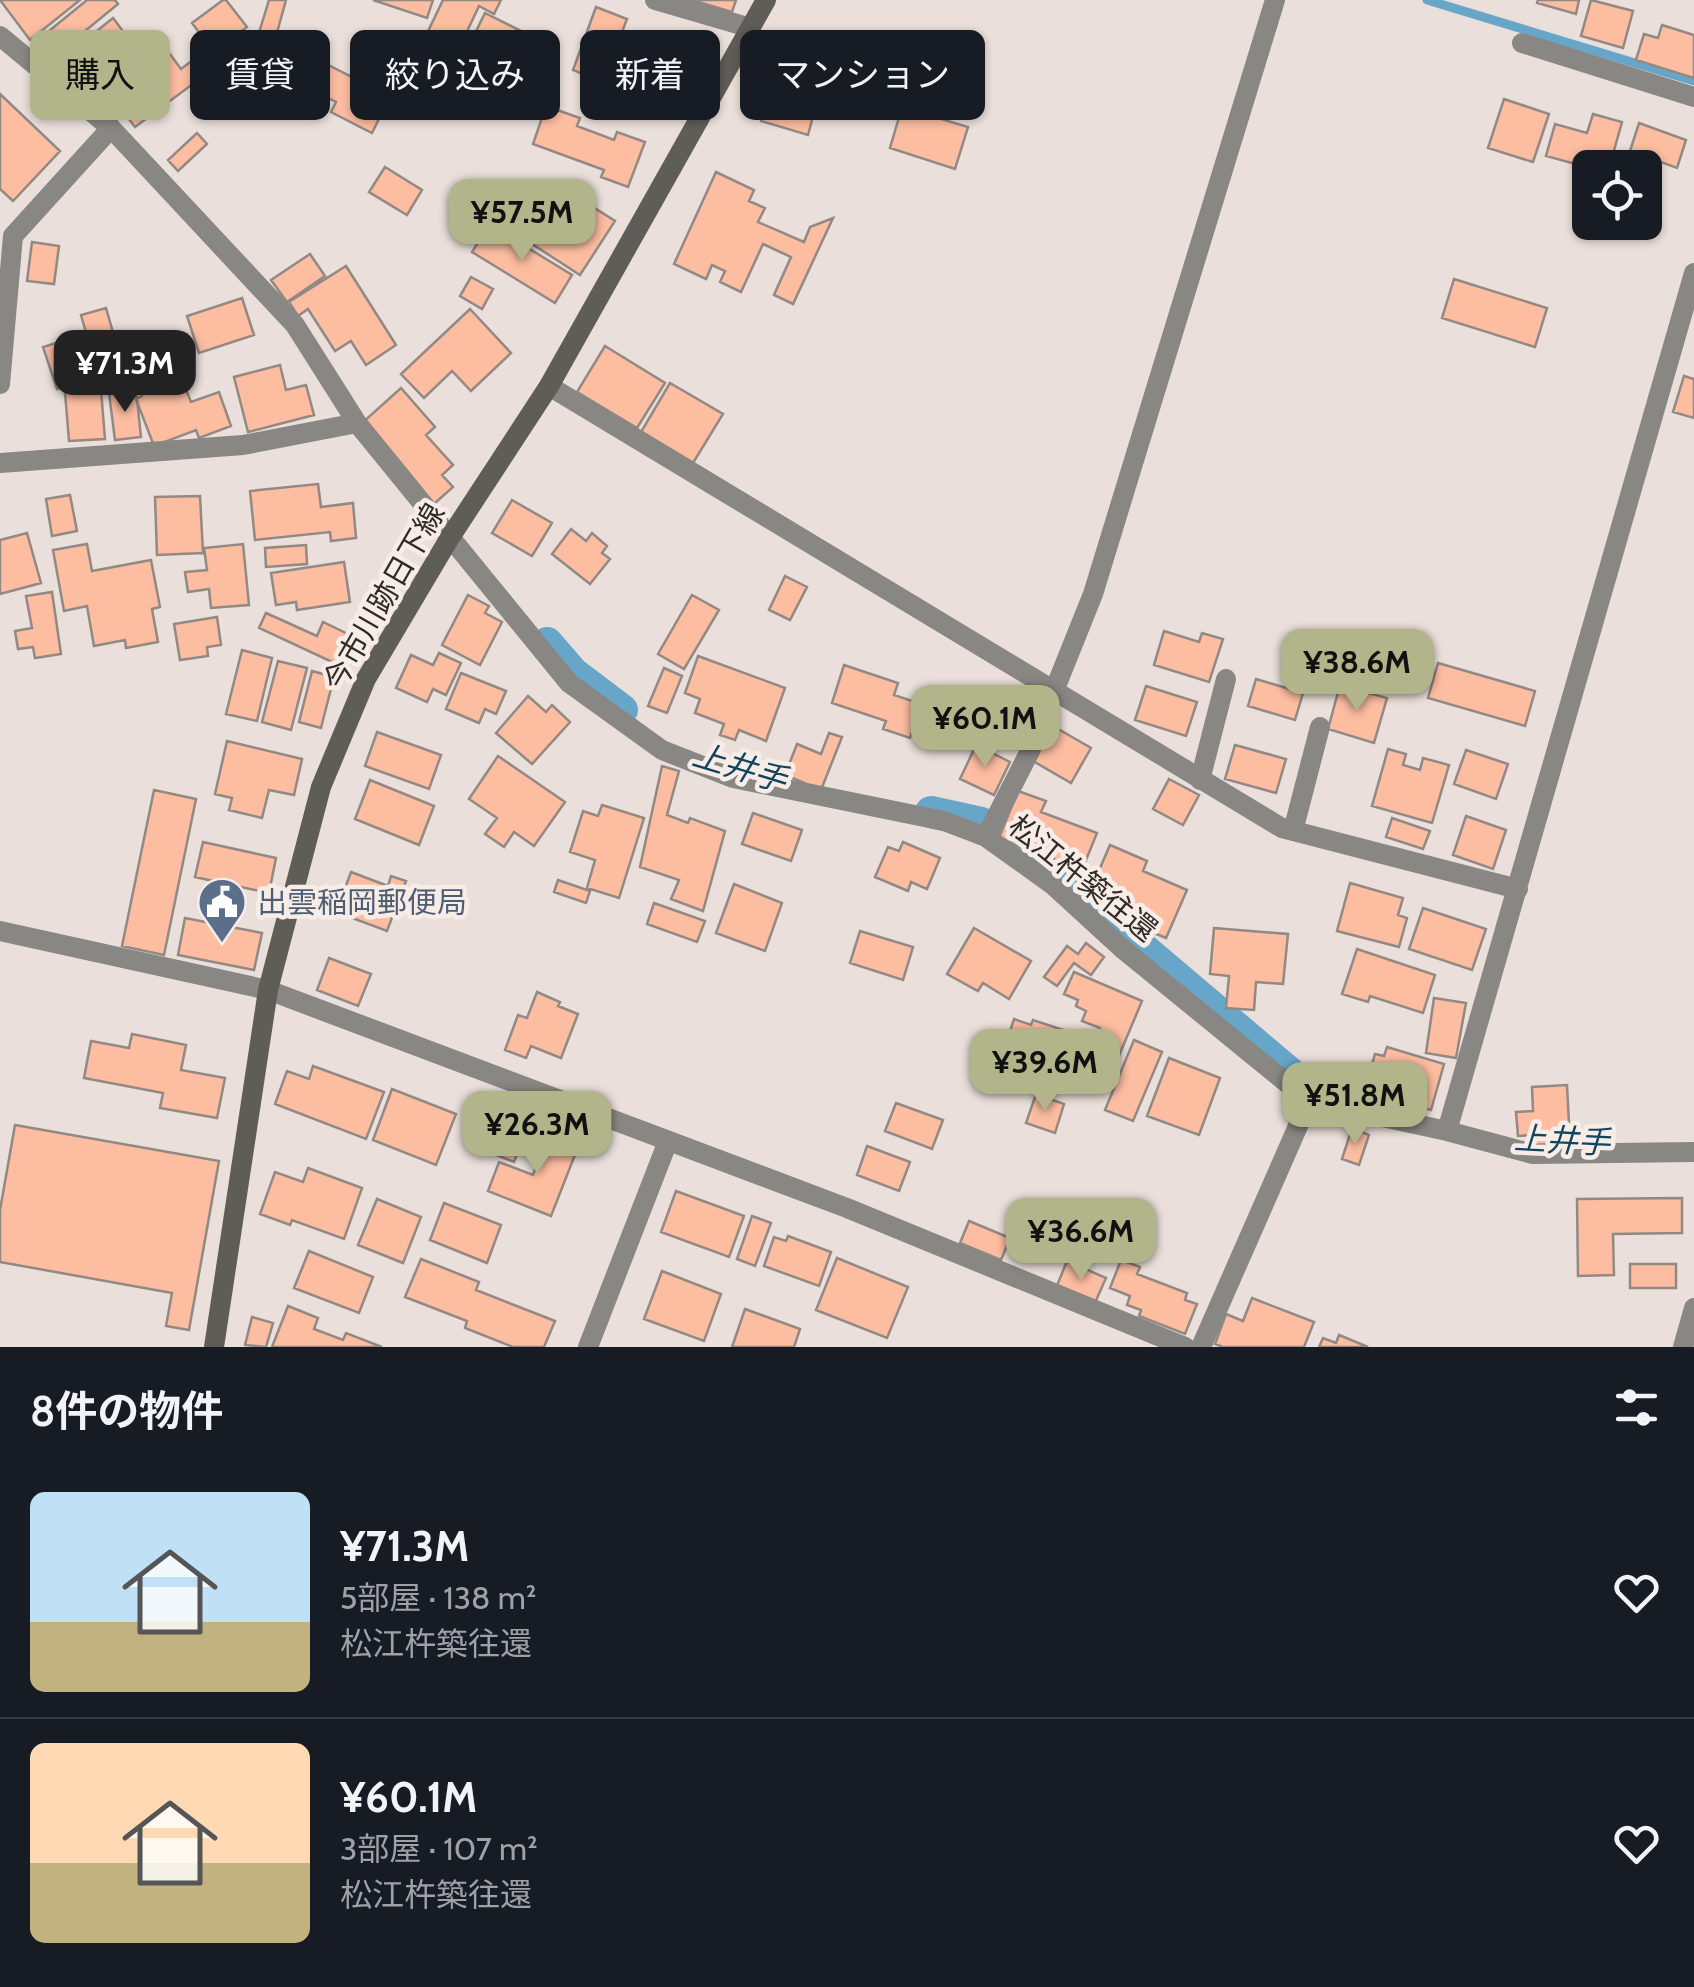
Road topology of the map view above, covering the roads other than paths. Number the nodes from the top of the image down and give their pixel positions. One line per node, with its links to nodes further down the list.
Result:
1 (655, 0): 4 (street)
2 (766, 0): 4 (street, 今市川跡日下線)
3 (1275, 0): 16 (street)
4 (751, 28): 11 (street, 今市川跡日下線)
5 (0, 36): 8 (street, 松江杵築往還)
6 (1522, 43): 7 (street)
7 (1694, 97)
8 (112, 128): 10 (street); 12 (street, 松江杵築往還)
9 (1694, 272): 21 (street)
10 (0, 384)
11 (548, 386): 14 (street, 今市川跡日下線); 16 (street)
12 (356, 424): 13 (street); 14 (street, 松江杵築往還)
13 (0, 463)
14 (449, 539): 20 (street, 松江杵築往還); 23 (street, 今市川跡日下線)
15 (1226, 679): 18 (street)
16 (1053, 692): 18 (street); 20 (street)
17 (1320, 727): 19 (street)
18 (1200, 780): 19 (street)
19 (1294, 831): 21 (street)
20 (986, 837): 24 (street, 松江杵築往還)
21 (1518, 889): 25 (street)
22 (0, 931): 23 (street)
23 (268, 990): 26 (street); 29 (street, 今市川跡日下線)
24 (1309, 1101): 25 (street, 松江杵築往還); 32 (street)
25 (1447, 1131): 27 (street, 松江杵築往還)
26 (668, 1141): 30 (street); 31 (street)
27 (1694, 1152)
28 (1694, 1308): 33 (street)
29 (214, 1347)
30 (588, 1347)
31 (1185, 1347)
32 (1200, 1347)
33 (1683, 1347)

